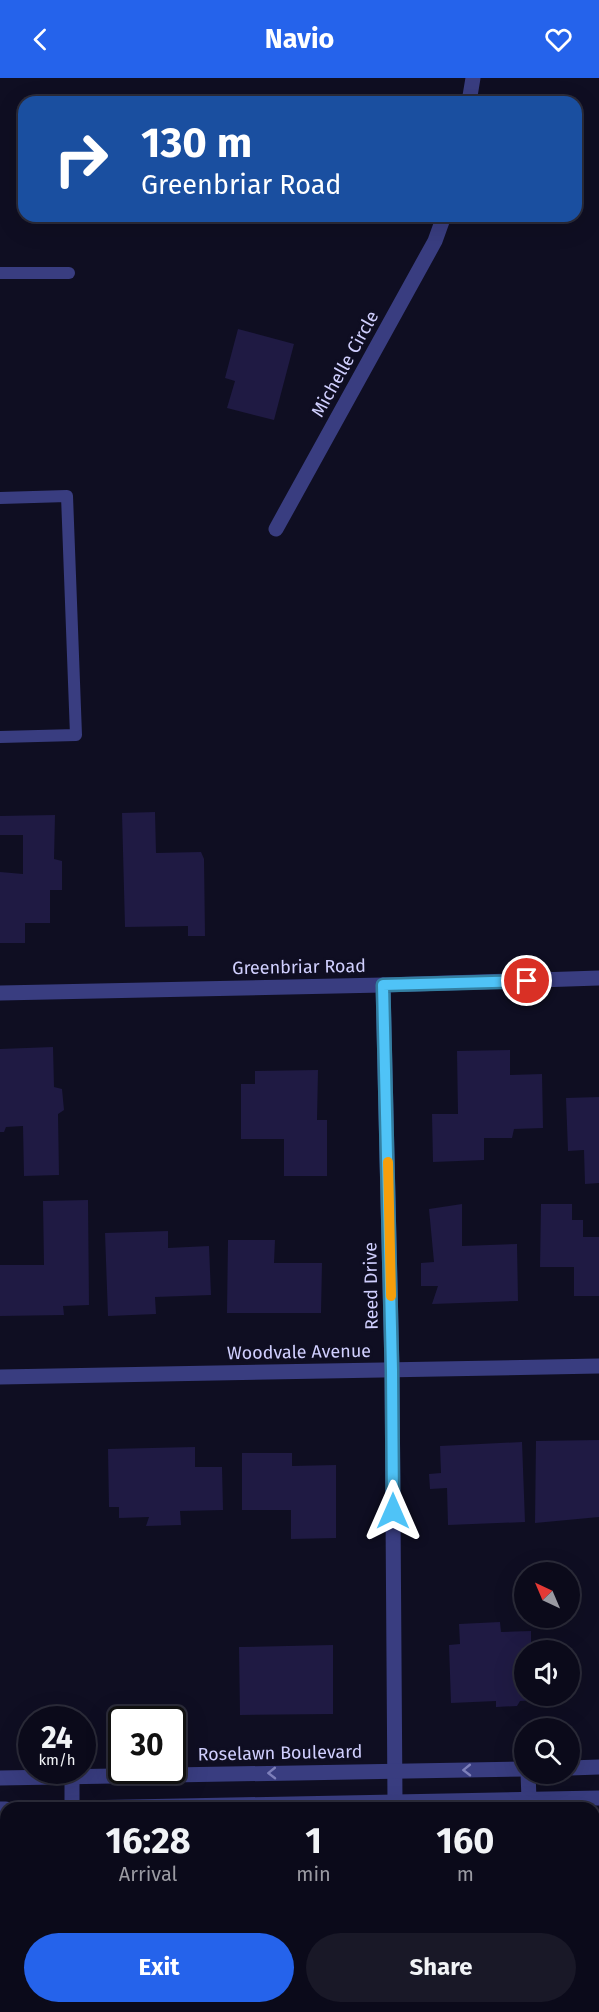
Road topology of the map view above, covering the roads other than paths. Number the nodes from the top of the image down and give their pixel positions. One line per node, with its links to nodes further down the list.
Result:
1 (473, 78): 2 (street)
2 (469, 96)
3 (442, 222): 7 (street, Michelle Circle)
4 (0, 273): 5 (lane)
5 (69, 273)
6 (0, 498): 8 (lane)
7 (276, 529)
8 (0, 737)
9 (599, 978): 10 (street, Greenbriar Road)
10 (383, 985): 11 (street, Greenbriar Road); 13 (street, Reed Drive)
11 (0, 993)
12 (599, 1366): 13 (street, Woodvale Avenue)
13 (392, 1370): 14 (street, Woodvale Avenue); 18 (street, Reed Drive)
14 (0, 1377)
15 (599, 1767): 16 (street)
16 (580, 1768)
17 (514, 1769): 18 (street, Roselawn Boulevard, one-way to 18)
18 (394, 1771): 19 (street, Roselawn Boulevard, one-way to 19); 26 (street, Reed Drive)
19 (96, 1776)
20 (0, 1778): 21 (street, Roselawn Boulevard)
21 (18, 1778)
22 (72, 1784): 25 (street)
23 (528, 1784): 27 (street)
24 (599, 1798): 28 (street)
25 (72, 1802)
26 (395, 1802)
27 (529, 1802)
28 (552, 1802)

